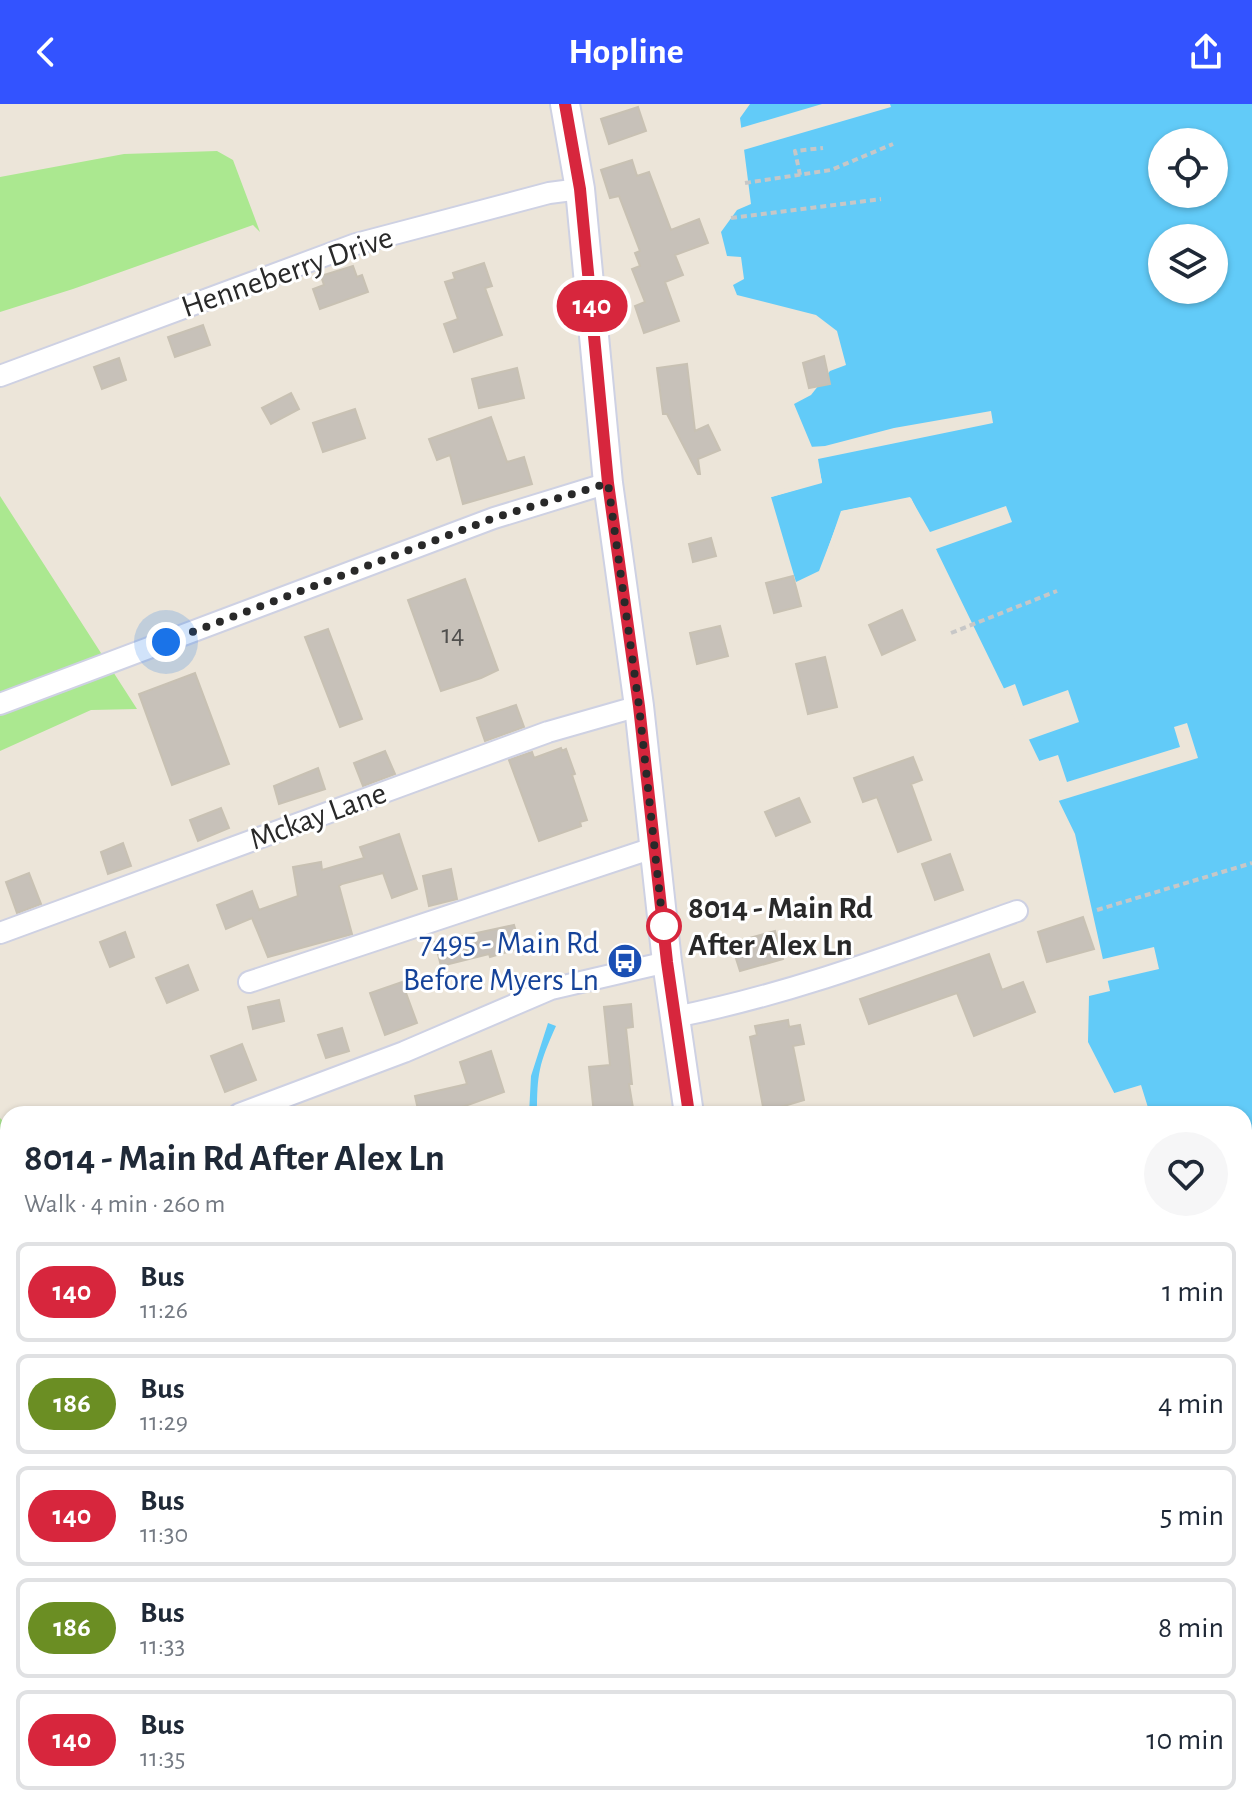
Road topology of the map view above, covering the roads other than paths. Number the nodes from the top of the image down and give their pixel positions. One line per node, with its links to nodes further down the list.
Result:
1 (565, 104): 2 (main road)
2 (580, 189): 3 (street, Henneberry Drive); 4 (main road)
3 (0, 376)
4 (608, 483): 5 (street); 6 (main road)
5 (0, 704)
6 (639, 706): 7 (main road); 9 (street, Mckay Lane)
7 (656, 847): 10 (main road); 11 (street)
8 (1017, 911): 12 (street)
9 (0, 933)
10 (667, 962): 12 (main road); 13 (street)
11 (249, 982)
12 (675, 1017): 14 (main road)
13 (260, 1106)
14 (688, 1106)

